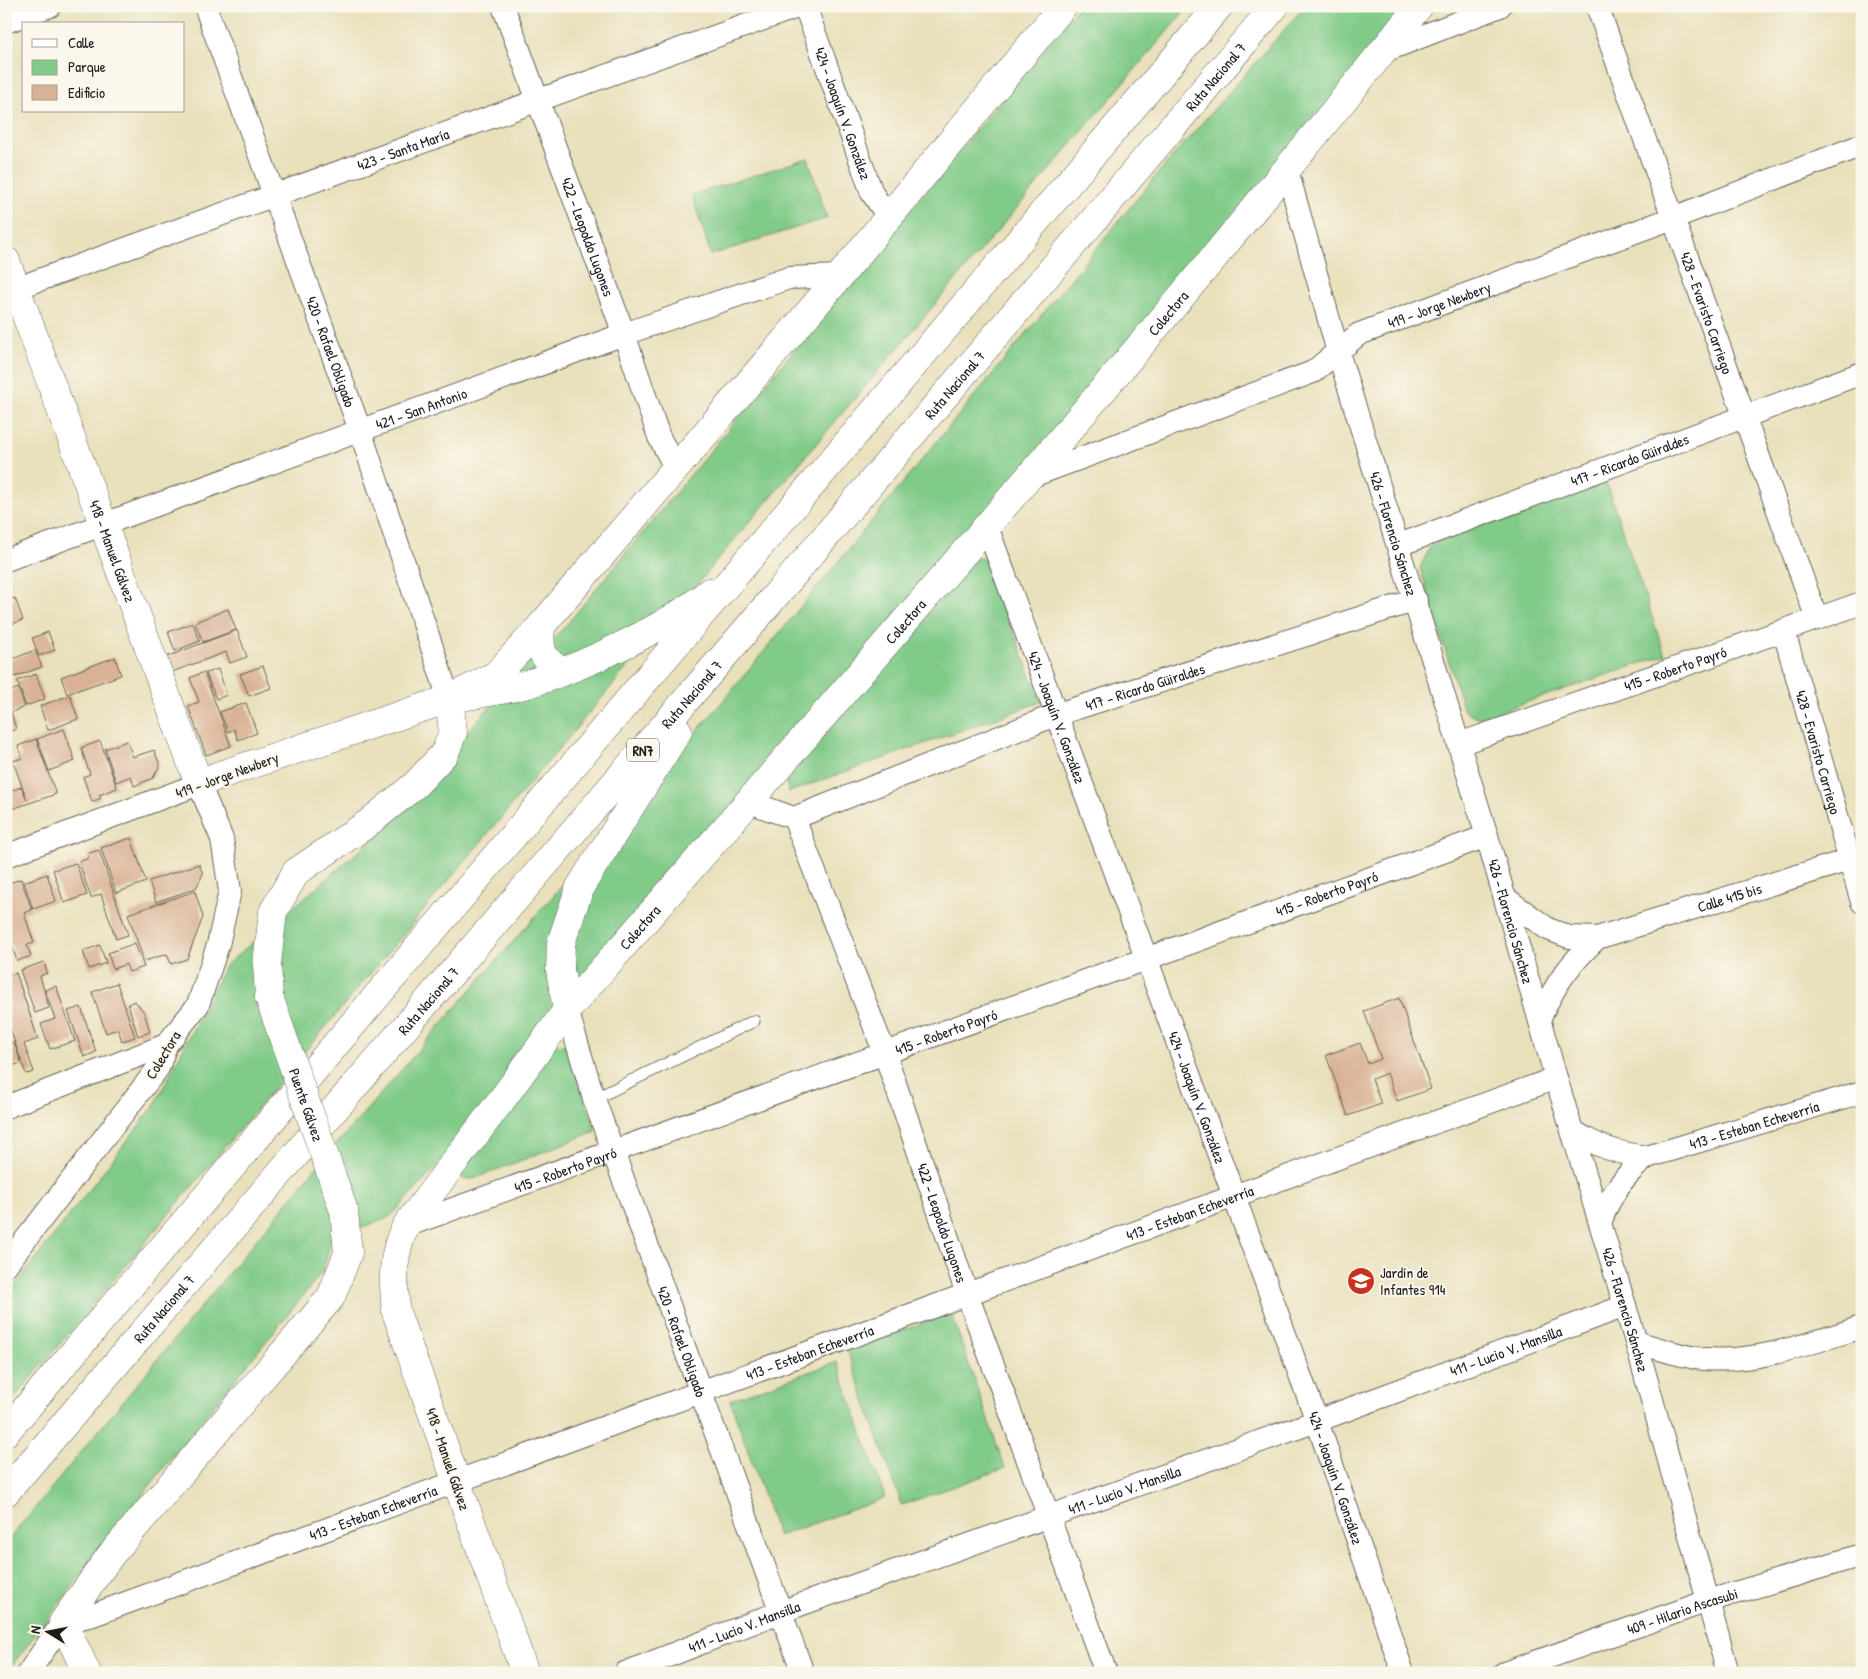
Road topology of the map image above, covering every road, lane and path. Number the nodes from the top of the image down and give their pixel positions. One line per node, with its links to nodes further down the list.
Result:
1 (50, 6): 12 (street)
2 (205, 6): 17 (street, 420 - Rafael Obligado)
3 (504, 6): 14 (street, 422 - Leopoldo Lugones)
4 (800, 6): 14 (street, 423 - Santa María)
5 (805, 6): 18 (street, 424 - Joaquín V. González)
6 (1063, 6): 18 (main road)
7 (1219, 6): 33 (main road)
8 (1275, 6): 39 (main road, Ruta Nacional 7 / RN7)
9 (1419, 6): 13 (main road, Colectora)
10 (1500, 6): 13 (street)
11 (1597, 6): 19 (street, 428 - Evaristo Carriego)
12 (6, 22)
13 (1382, 52): 16 (main road, Colectora)
14 (538, 100): 17 (street, 423 - Santa María); 23 (street, 422 - Leopoldo Lugones)
15 (1862, 145): 19 (street, 419 - Jorge Newbery)
16 (1287, 170): 24 (street, 426 - Florencio Sánchez); 29 (main road, Colectora)
17 (275, 195): 22 (street, 423 - Santa María); 27 (street, 420 - Rafael Obligado)
18 (888, 217): 21 (main road)
19 (1673, 218): 24 (street, 419 - Jorge Newbery); 26 (street, 428 - Evaristo Carriego)
20 (6, 261): 22 (main road, 418 - Manuel Gálvez)
21 (840, 276): 23 (street, 421 - San Antonio); 28 (main road)
22 (11, 290): 30 (main road, 418 - Manuel Gálvez)
23 (624, 334): 27 (street, 421 - San Antonio); 28 (street, 422 - Leopoldo Lugones)
24 (1338, 352): 29 (street, 419 - Jorge Newbery); 32 (street, 426 - Florencio Sánchez)
25 (1862, 373): 26 (street, 417 - Ricardo Güiraldes)
26 (1745, 418): 32 (street, 417 - Ricardo Güiraldes); 37 (street, 428 - Evaristo Carriego)
27 (360, 430): 30 (street, 421 - San Antonio); 42 (street, 420 - Rafael Obligado)
28 (675, 467): 38 (main road)
29 (1026, 478): 31 (main road, Colectora)
30 (104, 524): 34 (street, 421 - San Antonio); 45 (main road, 418 - Manuel Gálvez)
31 (986, 524): 43 (street, 424 - Joaquín V. González); 46 (main road, Colectora)
32 (1399, 545): 35 (street, 426 - Florencio Sánchez)
33 (758, 550): 41 (main road); 78 (main road)
34 (6, 560)
35 (1416, 600): 43 (street, 417 - Ricardo Güiraldes); 44 (street, 426 - Florencio Sánchez)
36 (1862, 603): 37 (street, 415 - Roberto Payró)
37 (1817, 619): 40 (street, 415 - Roberto Payró)
38 (541, 626): 41 (main road); 42 (main road)
39 (748, 628): 56 (main road); 80 (main road, Ruta Nacional 7 / RN7)
40 (1784, 632): 44 (street, 415 - Roberto Payró); 51 (street, 428 - Evaristo Carriego)
41 (561, 671): 42 (main road)
42 (449, 699): 45 (main road, 419 - Jorge Newbery); 85 (main road, Puente Gálvez, bridge)
43 (1058, 714): 47 (street, 417 - Ricardo Güiraldes); 55 (street, 424 - Joaquín V. González)
44 (1459, 744): 48 (street, 426 - Florencio Sánchez)
45 (199, 784): 49 (street, 418 - Manuel Gálvez); 50 (street, 419 - Jorge Newbery)
46 (749, 802): 47 (street); 56 (main road, Colectora)
47 (794, 818): 60 (street, 422 - Leopoldo Lugones)
48 (1487, 836): 52 (street, 426 - Florencio Sánchez); 55 (street, 415 - Roberto Payró)
49 (222, 839): 59 (street, Colectora)
50 (6, 856)
51 (1856, 858): 53 (street, 428 - Evaristo Carriego); 54 (street, Calle 415 bis)
52 (1505, 898): 54 (street, Calle 415 bis); 57 (street, 426 - Florencio Sánchez)
53 (1862, 902)
54 (1598, 938): 57 (street, Calle 415 bis)
55 (1147, 957): 60 (street, 415 - Roberto Payró); 68 (street, 424 - Joaquín V. González)
56 (566, 1010): 63 (street, 420 - Rafael Obligado); 70 (main road, Colectora)
57 (1540, 1016): 61 (street, 426 - Florencio Sánchez)
58 (754, 1020): 63 (lane)
59 (166, 1045): 64 (street); 71 (street, Colectora)
60 (885, 1054): 66 (street, 415 - Roberto Payró); 72 (street, 422 - Leopoldo Lugones)
61 (1556, 1078): 65 (street, 426 - Florencio Sánchez); 68 (street, 413 - Esteban Echeverría)
62 (1862, 1092): 67 (street, 413 - Esteban Echeverría)
63 (594, 1099): 66 (street, 420 - Rafael Obligado)
64 (6, 1107)
65 (1572, 1131): 67 (street, 413 - Esteban Echeverría); 69 (street, 426 - Florencio Sánchez)
66 (615, 1153): 70 (street, 415 - Roberto Payró); 76 (street, 420 - Rafael Obligado)
67 (1647, 1156): 69 (street, 413 - Esteban Echeverría)
68 (1234, 1196): 72 (street, 413 - Esteban Echeverría); 77 (street, 424 - Joaquín V. González)
69 (1600, 1223): 73 (street, 426 - Florencio Sánchez)
70 (402, 1233): 79 (main road, 418 - Manuel Gálvez)
71 (6, 1265)
72 (967, 1294): 76 (street, 413 - Esteban Echeverría); 81 (street, 422 - Leopoldo Lugones)
73 (1625, 1306): 75 (street, 426 - Florencio Sánchez); 77 (street, 411 - Lucio V. Mansilla)
74 (1862, 1327): 75 (street)
75 (1636, 1342): 83 (street, 426 - Florencio Sánchez)
76 (702, 1392): 79 (street, 413 - Esteban Echeverría); 84 (street, 420 - Rafael Obligado)
77 (1316, 1421): 81 (street, 411 - Lucio V. Mansilla); 92 (street, 424 - Joaquín V. González)
78 (6, 1432)
79 (456, 1482): 85 (street, 413 - Esteban Echeverría); 88 (main road, 418 - Manuel Gálvez)
80 (6, 1492)
81 (1049, 1515): 84 (street, 411 - Lucio V. Mansilla); 91 (street, 422 - Leopoldo Lugones)
82 (1862, 1555): 83 (street, 409 - Hilario Ascasubi)
83 (1708, 1601): 93 (street, 409 - Hilario Ascasubi); 94 (street, 426 - Florencio Sánchez)
84 (780, 1612): 89 (street, 411 - Lucio V. Mansilla); 90 (street, 420 - Rafael Obligado)
85 (63, 1622): 86 (street); 87 (main road)
86 (28, 1673)
87 (87, 1673)
88 (525, 1673)
89 (625, 1673)
90 (803, 1673)
91 (1106, 1673)
92 (1403, 1673)
93 (1504, 1673)
94 (1728, 1673)

